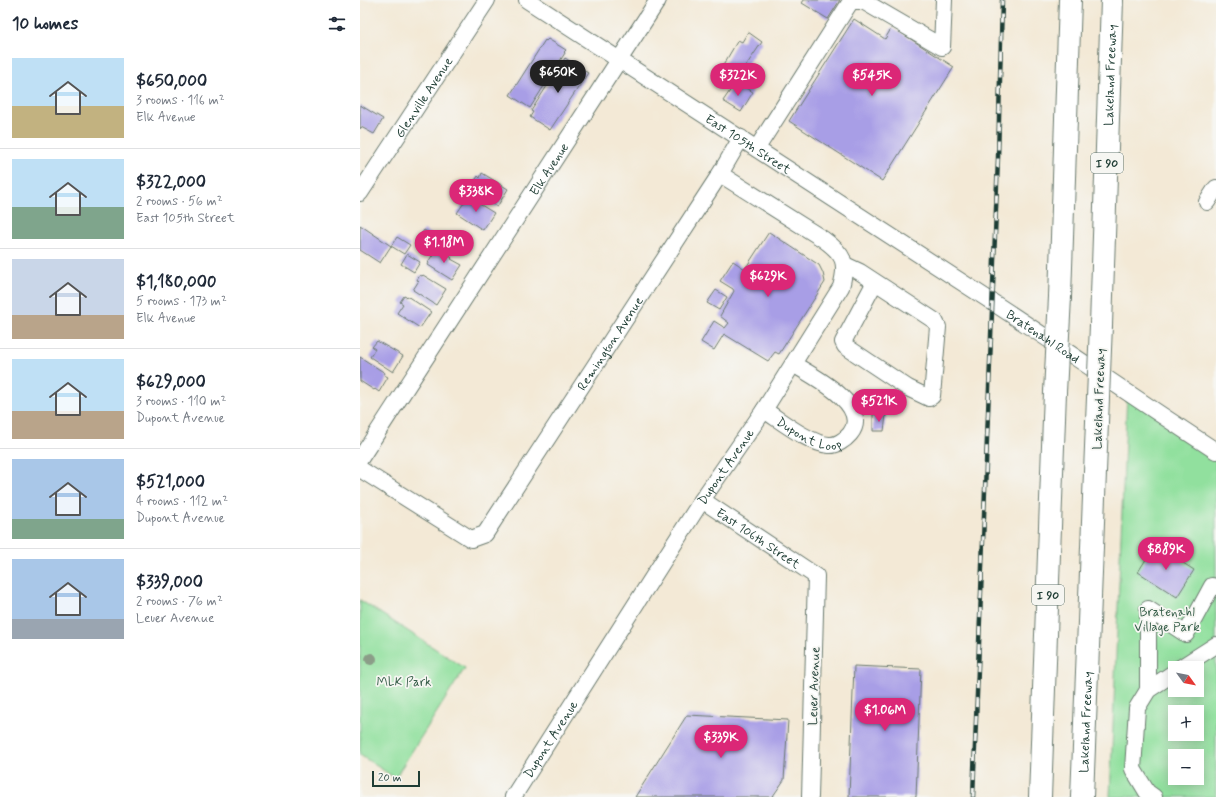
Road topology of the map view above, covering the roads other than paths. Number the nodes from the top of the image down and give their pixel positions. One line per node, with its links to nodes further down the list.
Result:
1 (487, 0): 14 (street, Glenville Avenue)
2 (527, 0): 8 (street, East 105th Street)
3 (658, 0): 9 (street, Elk Avenue)
4 (859, 0): 5 (street); 11 (street)
5 (944, 0)
6 (1070, 0): 34 (highway, I 90, bridge)
7 (1112, 0): 35 (highway, Lakeland Freeway / I 90, bridge)
8 (550, 6): 9 (street, East 105th Street)
9 (619, 59): 10 (street, East 105th Street); 22 (street, Elk Avenue)
10 (741, 138): 11 (street, East 105th Street); 12 (street, Remington Avenue)
11 (757, 148): 18 (street, East 105th Street)
12 (720, 174): 16 (street); 23 (street, Remington Avenue)
13 (1216, 188): 15 (street)
14 (360, 193)
15 (1207, 202)
16 (844, 266): 17 (street); 19 (street, Dupont Avenue)
17 (875, 282): 17 (street)
18 (970, 287): 21 (street, Bratenahl Road)
19 (793, 364): 20 (street, Dupont Avenue); 20 (street, Dupont Loop)
20 (764, 410): 24 (street, Dupont Avenue)
21 (1216, 451)
22 (360, 459)
23 (360, 469)
24 (702, 500): 25 (street, East 106th Street); 32 (street, Dupont Avenue)
25 (816, 576): 33 (street, Leuer Avenue)
26 (1216, 587): 27 (street)
27 (1186, 634): 28 (street); 31 (street)
28 (1210, 649): 29 (street)
29 (1191, 661)
30 (1168, 677): 31 (street)
31 (1148, 690): 36 (street)
32 (513, 797)
33 (810, 797)
34 (1040, 797)
35 (1082, 797)
36 (1154, 797)

